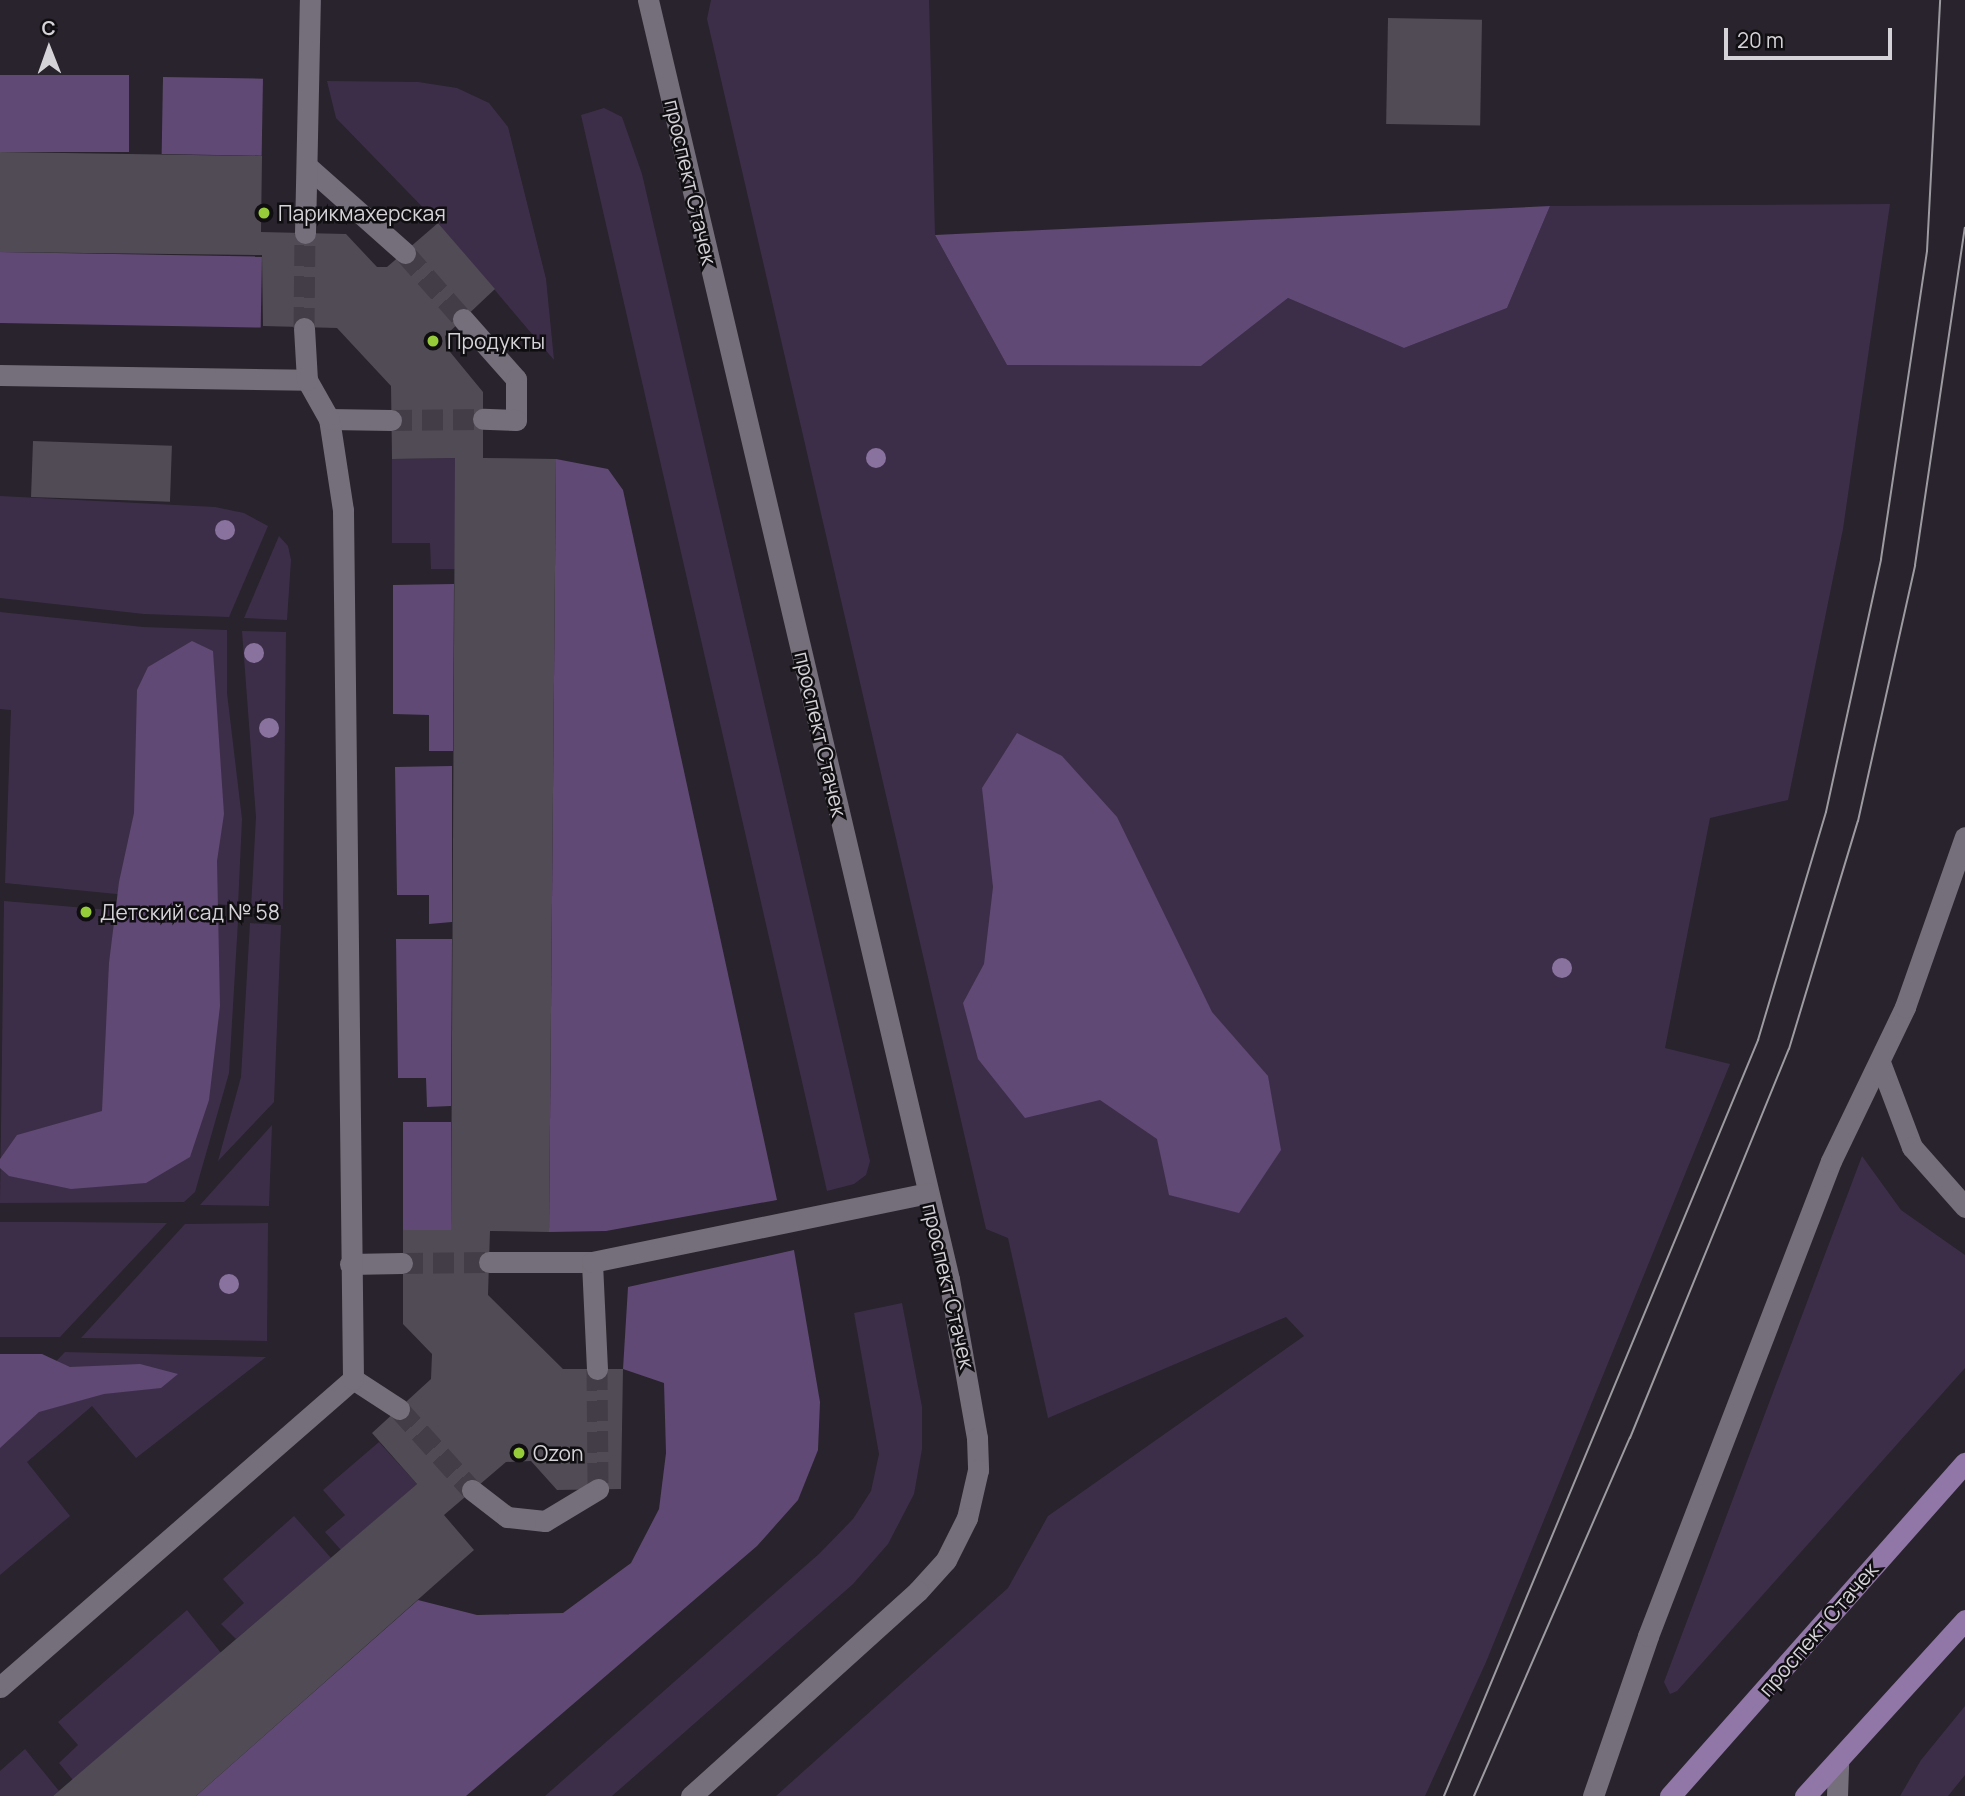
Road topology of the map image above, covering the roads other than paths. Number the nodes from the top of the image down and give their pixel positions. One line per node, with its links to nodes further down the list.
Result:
1 (310, 0): 3 (street)
2 (648, 0): 15 (street, проспект Стачек)
3 (307, 166): 4 (street); 5 (street)
4 (304, 233)
5 (405, 253)
6 (463, 319): 11 (street)
7 (304, 328): 9 (street)
8 (0, 375): 9 (street)
9 (307, 380): 10 (street)
10 (329, 419): 12 (street); 20 (street)
11 (483, 419)
12 (391, 420)
13 (1965, 837): 14 (street)
14 (1881, 1065): 16 (street); 31 (street)
15 (928, 1193): 18 (street); 30 (street, проспект Стачек)
16 (1965, 1208)
17 (489, 1262): 18 (street)
18 (592, 1262): 21 (street)
19 (402, 1263): 20 (street)
20 (350, 1264): 22 (street)
21 (597, 1369)
22 (353, 1379): 23 (street); 28 (street)
23 (399, 1409)
24 (1965, 1463): 32 (main road, проспект Стачек)
25 (598, 1489): 26 (street)
26 (472, 1490)
27 (1965, 1620): 29 (main road)
28 (0, 1687)
29 (1838, 1761): 33 (main road); 34 (street)
30 (691, 1796)
31 (1592, 1796)
32 (1670, 1796)
33 (1805, 1796)
34 (1837, 1796)

